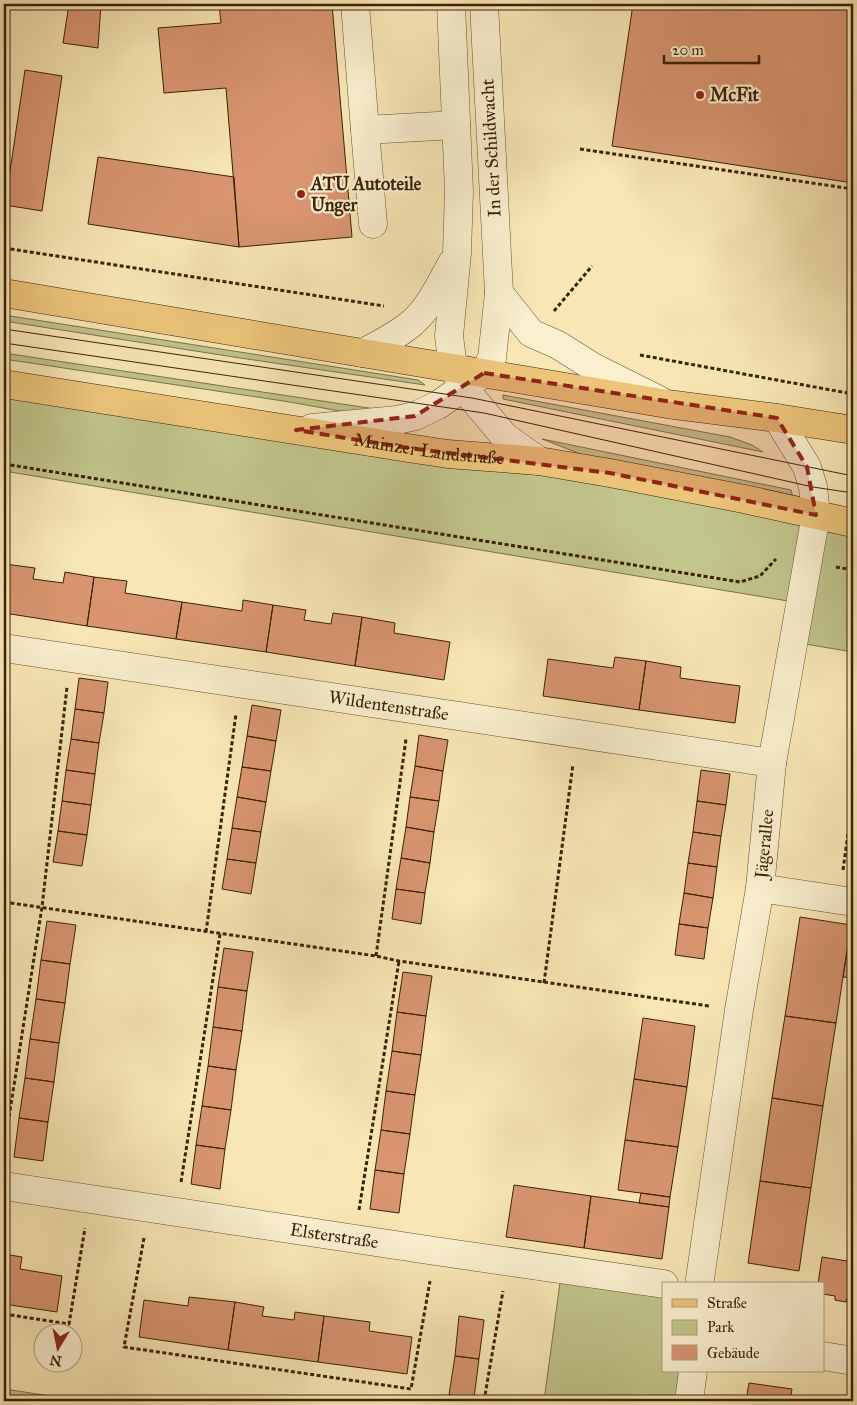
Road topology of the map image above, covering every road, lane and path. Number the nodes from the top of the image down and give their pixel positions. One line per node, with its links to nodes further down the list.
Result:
1 (355, 4): 5 (street)
2 (451, 4): 4 (street, In der Schildwacht)
3 (484, 4): 12 (street, In der Schildwacht)
4 (456, 125): 5 (street); 9 (street, In der Schildwacht)
5 (365, 130): 8 (street)
6 (580, 149): 7 (path)
7 (853, 190)
8 (373, 224)
9 (457, 253): 14 (street, In der Schildwacht); 15 (street, In der Schildwacht)
10 (592, 266): 13 (path)
11 (4, 293): 14 (main road)
12 (499, 293): 15 (street, In der Schildwacht); 17 (street)
13 (548, 318)
14 (362, 353): 15 (main road)
15 (467, 376): 17 (main road); 19 (street); 21 (street, In der Schildwacht)
16 (4, 384): 19 (main road, Mainzer Landstraße)
17 (667, 404): 18 (main road)
18 (777, 418): 20 (main road); 23 (street, Jägerallee)
19 (296, 430): 21 (main road, Mainzer Landstraße)
20 (853, 430)
21 (539, 461): 23 (main road, Mainzer Landstraße)
22 (4, 464): 25 (path)
23 (816, 515): 24 (main road, Mainzer Landstraße); 25 (street, Jägerallee)
24 (853, 523)
25 (807, 562): 26 (path); 32 (street, Jägerallee)
26 (853, 570)
27 (4, 648): 28 (street, Wildentenstraße)
28 (70, 659): 29 (street, Wildentenstraße); 37 (path)
29 (240, 683): 30 (street, Wildentenstraße); 38 (path)
30 (411, 708): 31 (street, Wildentenstraße); 40 (path)
31 (577, 734): 32 (street, Wildentenstraße); 42 (path)
32 (772, 763): 34 (street, Jägerallee)
33 (853, 798): 35 (path)
34 (760, 888): 35 (street); 43 (street, Jägerallee)
35 (846, 901)
36 (4, 902): 37 (path)
37 (42, 907): 38 (path); 44 (path)
38 (206, 932): 39 (path)
39 (220, 934): 40 (path); 48 (path)
40 (376, 956): 41 (path)
41 (400, 961): 42 (path); 49 (path)
42 (544, 983): 43 (path)
43 (739, 1010): 52 (street, Jägerallee)
44 (4, 1149)
45 (4, 1186): 46 (street, Elsterstraße)
46 (90, 1199): 47 (street, Elsterstraße); 54 (path)
47 (149, 1208): 48 (street, Elsterstraße); 50 (path)
48 (176, 1212): 49 (street, Elsterstraße)
49 (354, 1239): 50 (street, Elsterstraße)
50 (435, 1251): 51 (street, Elsterstraße)
51 (508, 1262): 53 (street, Elsterstraße); 58 (path)
52 (699, 1282)
53 (662, 1284)
54 (4, 1314)
55 (824, 1356): 56 (street)
56 (853, 1361)
57 (694, 1372): 59 (street)
58 (484, 1401)
59 (689, 1401)

